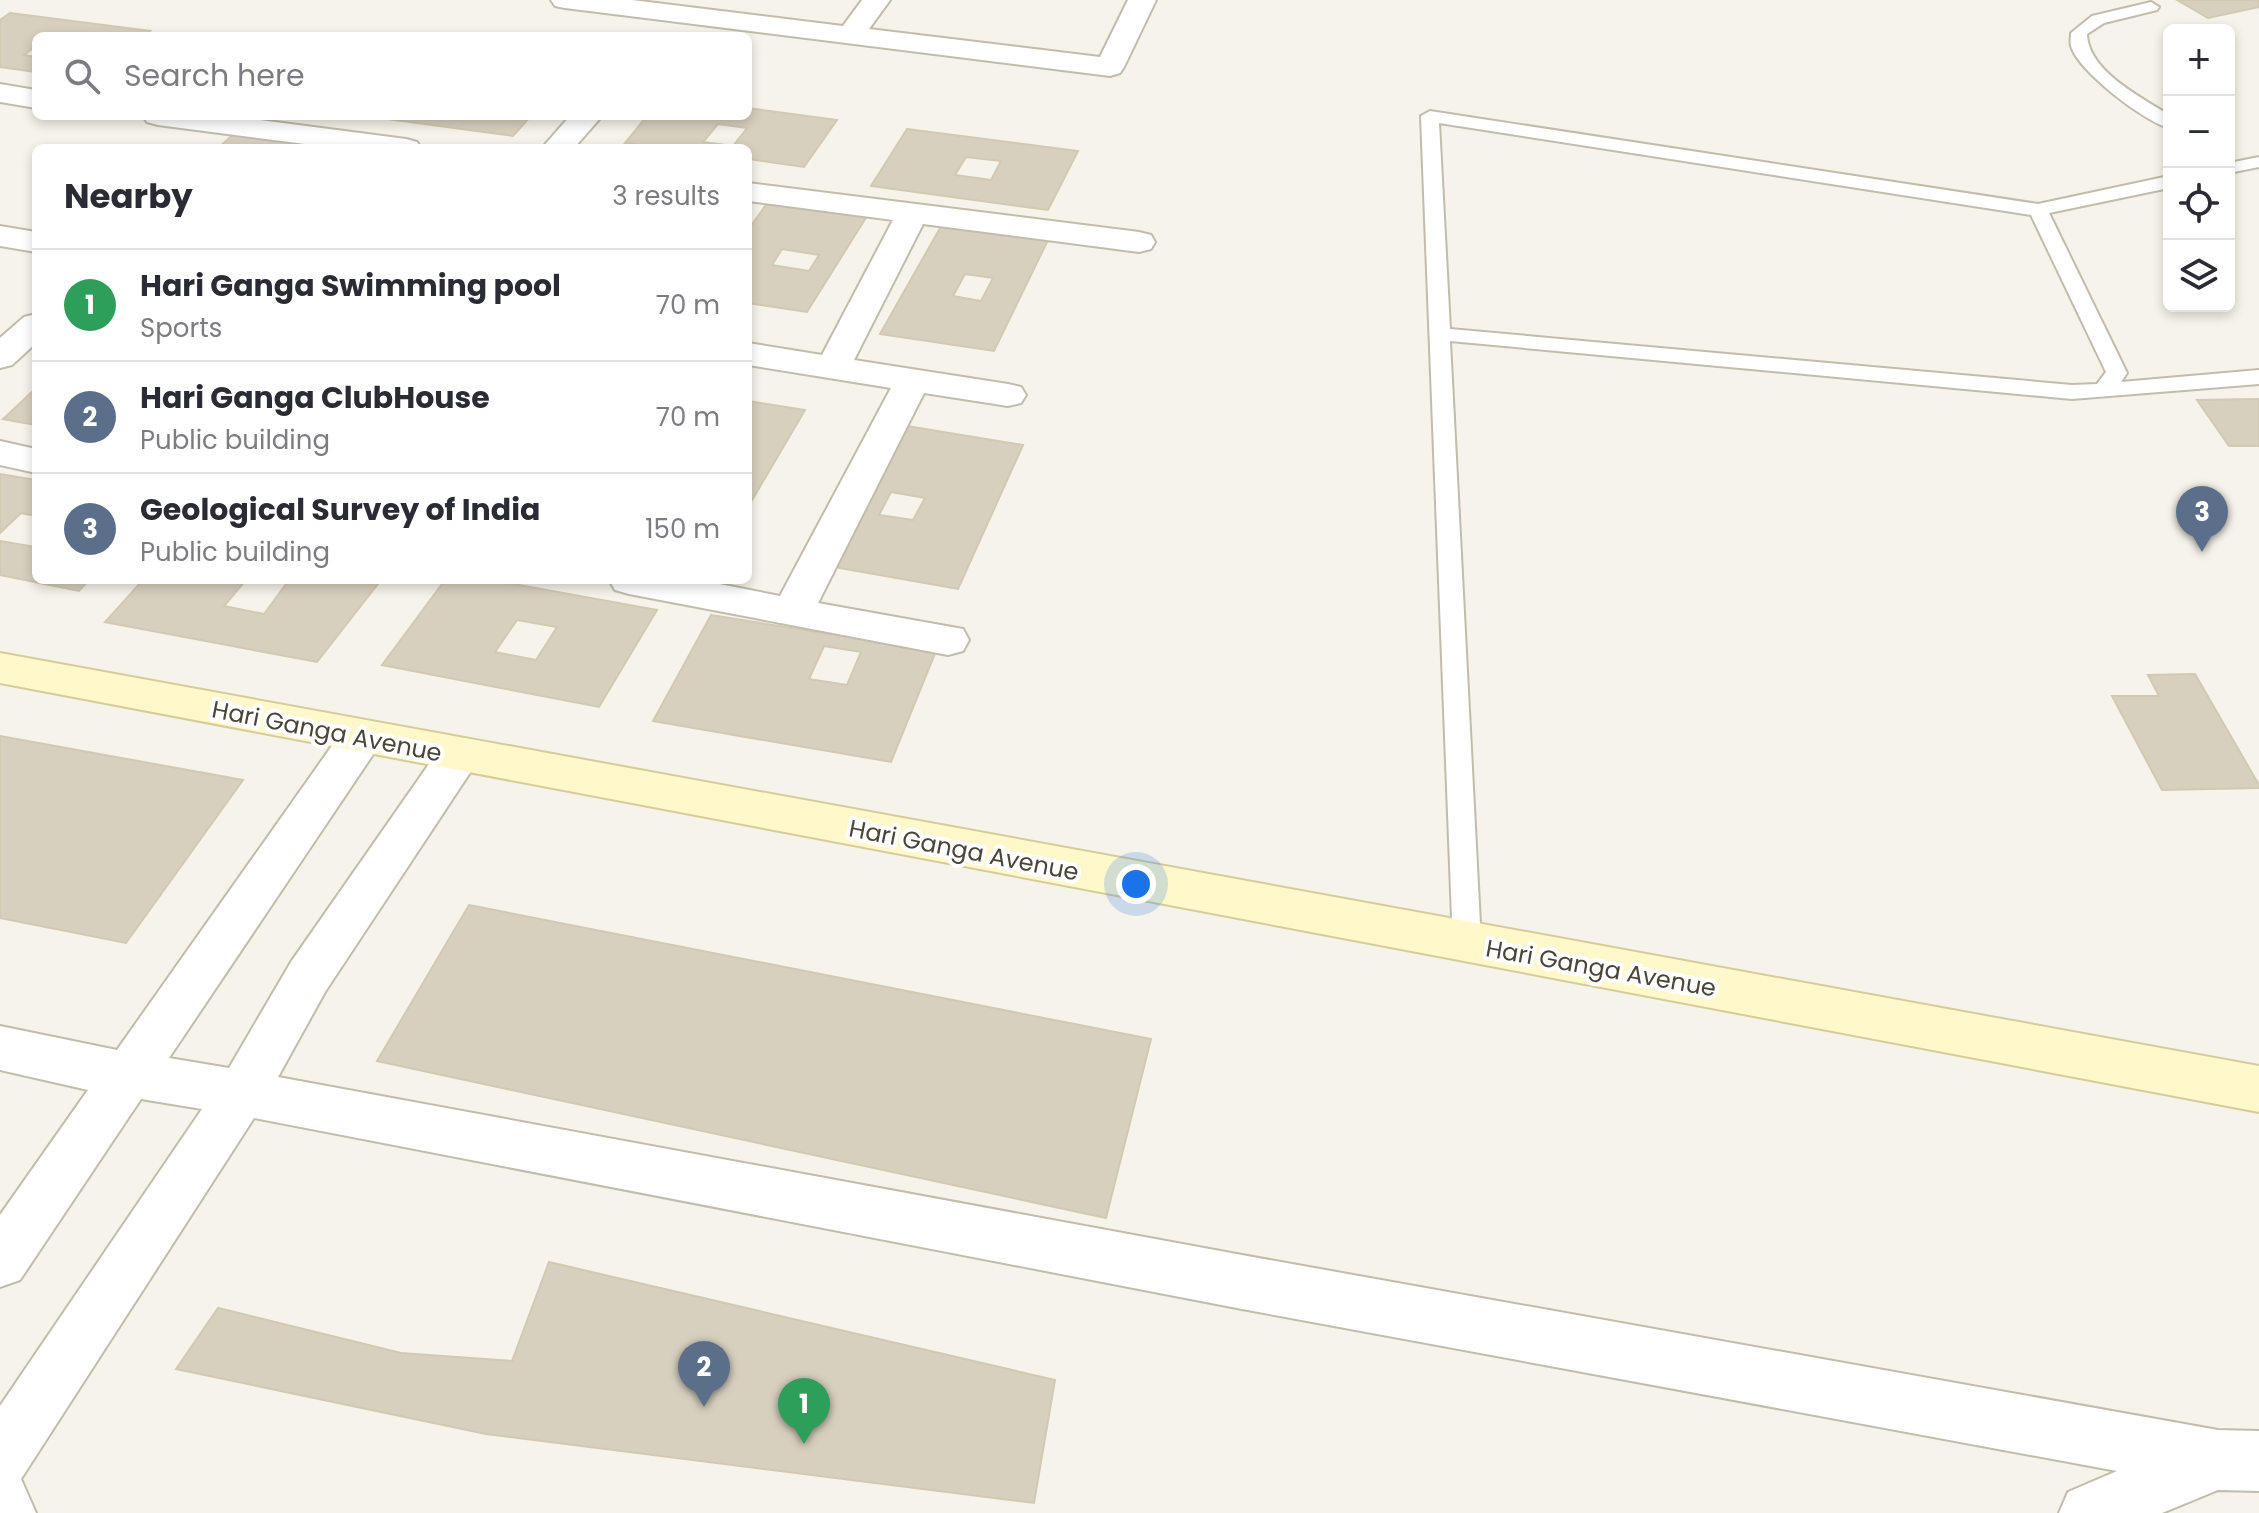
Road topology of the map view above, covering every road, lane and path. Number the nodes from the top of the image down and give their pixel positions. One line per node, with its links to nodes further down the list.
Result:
1 (876, 0): 5 (street)
2 (1142, 0): 5 (street)
3 (584, 1): 5 (street)
4 (2151, 7): 7 (lane)
5 (851, 35)
6 (22, 97): 10 (street)
7 (2163, 119)
8 (188, 120): 11 (street)
9 (583, 120): 14 (street)
10 (0, 121)
11 (196, 121): 12 (street); 13 (street)
12 (168, 144)
13 (375, 144)
14 (561, 144)
15 (2259, 162): 16 (lane)
16 (2235, 166)
17 (2163, 183): 19 (lane)
18 (752, 193): 20 (street)
19 (2038, 210): 25 (lane); 31 (lane)
20 (913, 213): 23 (street); 28 (street)
21 (0, 236): 22 (street)
22 (32, 241)
23 (1139, 242)
24 (32, 328): 27 (street)
25 (1440, 334): 31 (lane); 41 (lane)
26 (752, 355): 28 (street)
27 (0, 357)
28 (833, 367): 30 (street)
29 (2259, 377): 31 (lane)
30 (913, 380): 32 (street); 36 (street)
31 (2103, 390)
32 (1008, 395)
33 (0, 453): 34 (street)
34 (32, 460)
35 (649, 584): 36 (street)
36 (792, 613): 37 (street)
37 (948, 640)
38 (0, 668): 39 (street, Hari Ganga Avenue)
39 (361, 738): 40 (street, Hari Ganga Avenue); 43 (street)
40 (459, 756): 41 (street, Hari Ganga Avenue); 45 (street)
41 (1467, 943): 44 (street, Hari Ganga Avenue)
42 (0, 1048): 43 (street)
43 (130, 1076): 45 (street); 46 (street)
44 (2259, 1089)
45 (242, 1093): 47 (street); 48 (street)
46 (0, 1261)
47 (0, 1458)
48 (2238, 1461): 51 (street)
49 (0, 1501): 50 (street)
50 (6, 1513)
51 (2089, 1513)

